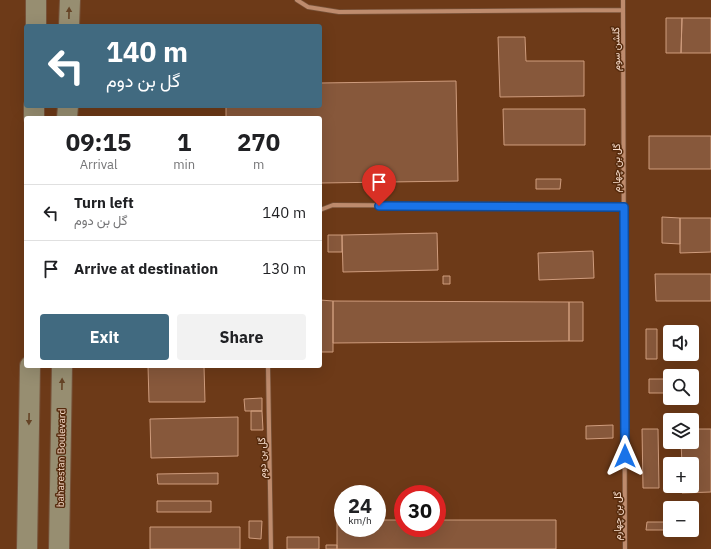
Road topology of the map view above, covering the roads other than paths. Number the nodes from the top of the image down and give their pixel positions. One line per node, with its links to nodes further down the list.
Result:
1 (36, 0): 6 (street)
2 (70, 0): 7 (street, one-way to 2)
3 (297, 0): 5 (street)
4 (623, 0): 5 (street, گلشن سوم)
5 (623, 10): 8 (street, گلشن سوم)
6 (36, 24)
7 (69, 24)
8 (624, 98): 9 (street, گل بن چهارم)
9 (624, 207): 10 (street); 17 (street, گل بن چهارم)
10 (322, 209)
11 (30, 368): 14 (street, one-way to 14)
12 (62, 368): 15 (street, baharestan Boulevard, one-way to 12)
13 (268, 368): 16 (street, گل بن دوم)
14 (27, 549)
15 (59, 549)
16 (271, 549)
17 (625, 549)

